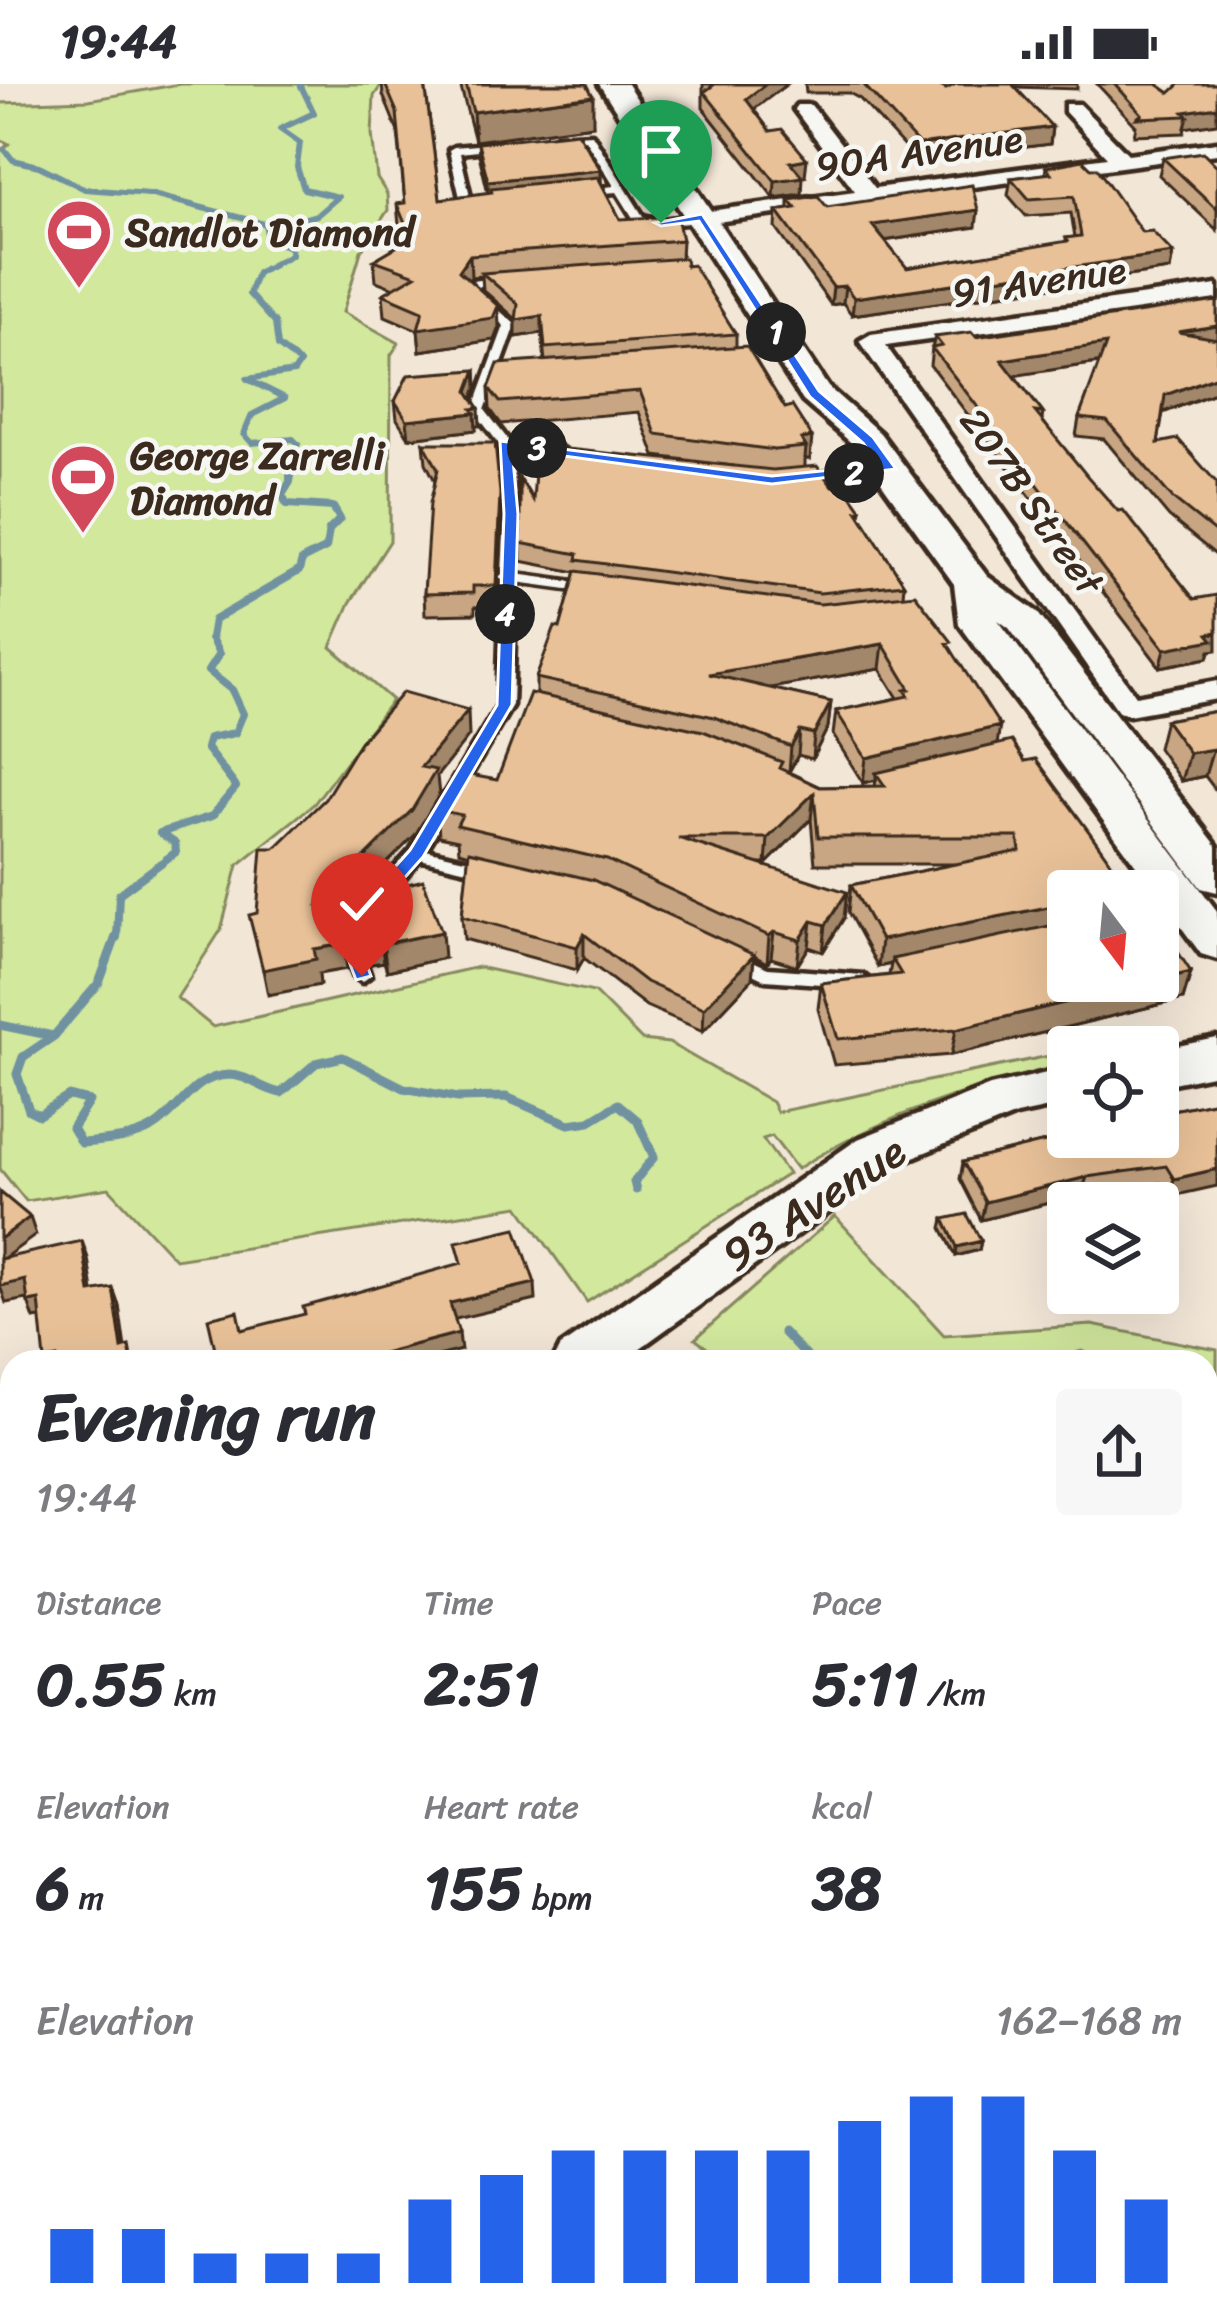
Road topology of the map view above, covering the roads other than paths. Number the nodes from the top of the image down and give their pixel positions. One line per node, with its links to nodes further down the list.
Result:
1 (613, 84): 14 (main road)
2 (642, 84): 13 (main road)
3 (1072, 107): 8 (street)
4 (804, 110): 11 (street)
5 (543, 141): 9 (lane)
6 (521, 143): 12 (lane)
7 (1217, 148): 8 (street, 90A Avenue)
8 (1123, 160): 11 (street, 90A Avenue)
9 (618, 189): 10 (lane); 14 (lane)
10 (574, 193)
11 (869, 195): 13 (street, 90A Avenue)
12 (488, 202)
13 (735, 213): 14 (street, 90A Avenue); 22 (main road)
14 (702, 218): 22 (main road)
15 (514, 279): 19 (lane)
16 (1217, 292): 17 (street, 91 Avenue)
17 (871, 341): 27 (street, 207B Street)
18 (512, 376): 19 (lane)
19 (489, 378): 20 (lane)
20 (505, 444): 21 (lane); 24 (lane)
21 (572, 453)
22 (879, 454): 23 (lane); 25 (main road)
23 (786, 480)
24 (506, 577): 26 (lane); 28 (lane)
25 (973, 584): 32 (main road); 33 (main road)
26 (617, 592)
27 (1217, 690)
28 (505, 705): 29 (lane); 30 (lane)
29 (527, 710)
30 (417, 853): 31 (lane); 35 (lane)
31 (508, 874)
32 (1217, 877)
33 (1217, 943)
34 (724, 954): 36 (lane)
35 (362, 976)
36 (875, 979)
37 (1217, 1056): 38 (main road)
38 (1179, 1064)
39 (1047, 1090): 40 (main road, 93 Avenue)
40 (597, 1350)

